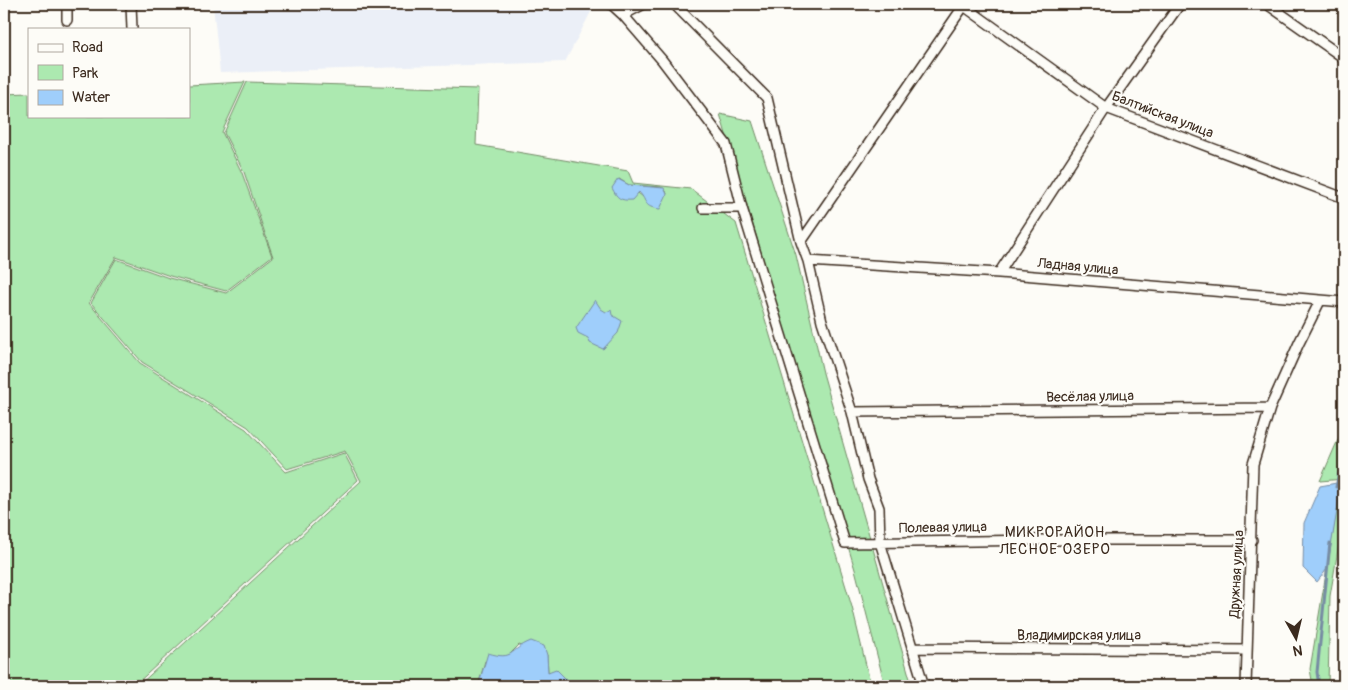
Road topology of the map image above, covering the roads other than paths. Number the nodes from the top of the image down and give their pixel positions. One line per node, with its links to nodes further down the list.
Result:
1 (67, 4): 10 (street)
2 (131, 4): 11 (street)
3 (611, 4): 9 (street)
4 (644, 4): 9 (street)
5 (674, 4): 17 (street)
6 (1180, 4): 13 (street)
7 (1267, 4): 12 (street)
8 (965, 5): 13 (street, Балтийская улица); 17 (street)
9 (623, 15): 16 (street)
10 (67, 20)
11 (132, 28)
12 (1344, 58)
13 (1106, 108): 14 (street, Балтийская улица); 19 (street)
14 (1344, 198)
15 (703, 208): 16 (street)
16 (742, 208): 25 (street, Полевая улица)
17 (801, 242): 18 (street)
18 (808, 261): 19 (street, Ладная улица); 23 (street)
19 (999, 273): 20 (street, Ладная улица)
20 (1320, 301): 21 (street, Ладная улица); 22 (street)
21 (1344, 302)
22 (1270, 408): 23 (street, Весёлая улица); 24 (street, Дружная улица)
23 (852, 412): 25 (street)
24 (1252, 540): 25 (street, Полевая улица); 27 (street, Дружная улица)
25 (880, 542): 26 (street)
26 (912, 648): 27 (street, Владимирская улица); 28 (street)
27 (1246, 650): 29 (street, Дружная улица)
28 (924, 686)
29 (1246, 686)

